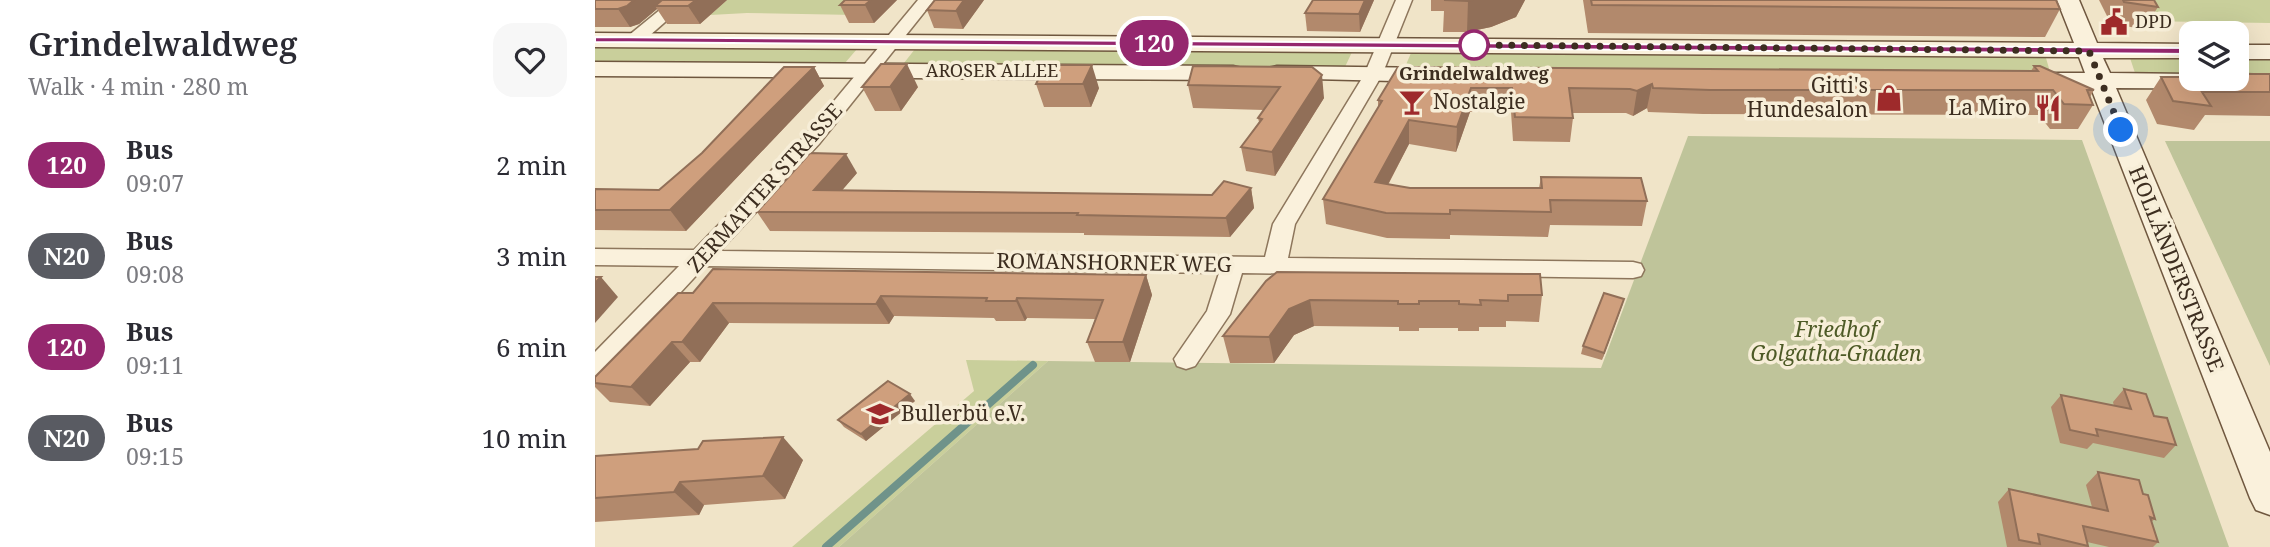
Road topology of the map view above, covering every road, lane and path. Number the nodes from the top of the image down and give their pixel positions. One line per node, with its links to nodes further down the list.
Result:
1 (682, 0): 6 (street)
2 (926, 0): 7 (street, ZERMATTER STRASSE)
3 (1404, 0): 8 (street)
4 (2068, 0): 9 (main road, HOLLÄNDERSTRASSE)
5 (595, 40): 6 (main road, AROSER ALLEE)
6 (634, 40): 7 (main road, AROSER ALLEE)
7 (892, 42): 8 (main road, AROSER ALLEE); 14 (street, ZERMATTER STRASSE)
8 (1387, 44): 9 (main road, AROSER ALLEE); 15 (street)
9 (2089, 51): 10 (main road, AROSER ALLEE); 18 (main road, HOLLÄNDERSTRASSE)
10 (2179, 51)
11 (2249, 52): 12 (main road)
12 (2270, 52)
13 (595, 69): 14 (main road, AROSER ALLEE)
14 (869, 71): 15 (main road, AROSER ALLEE); 21 (street, ZERMATTER STRASSE)
15 (1373, 75): 16 (main road, AROSER ALLEE); 23 (street)
16 (1466, 75)
17 (2012, 80): 18 (main road)
18 (2101, 81): 19 (main road); 27 (main road, HOLLÄNDERSTRASSE)
19 (2270, 82)
20 (595, 257): 21 (street, ROMANSHORNER WEG)
21 (701, 258): 22 (street, ROMANSHORNER WEG); 26 (street, ZERMATTER STRASSE)
22 (1233, 264): 23 (street, ROMANSHORNER WEG); 25 (street)
23 (1275, 264): 24 (street, ROMANSHORNER WEG)
24 (1633, 270)
25 (1186, 359)
26 (595, 369)
27 (2270, 498)

